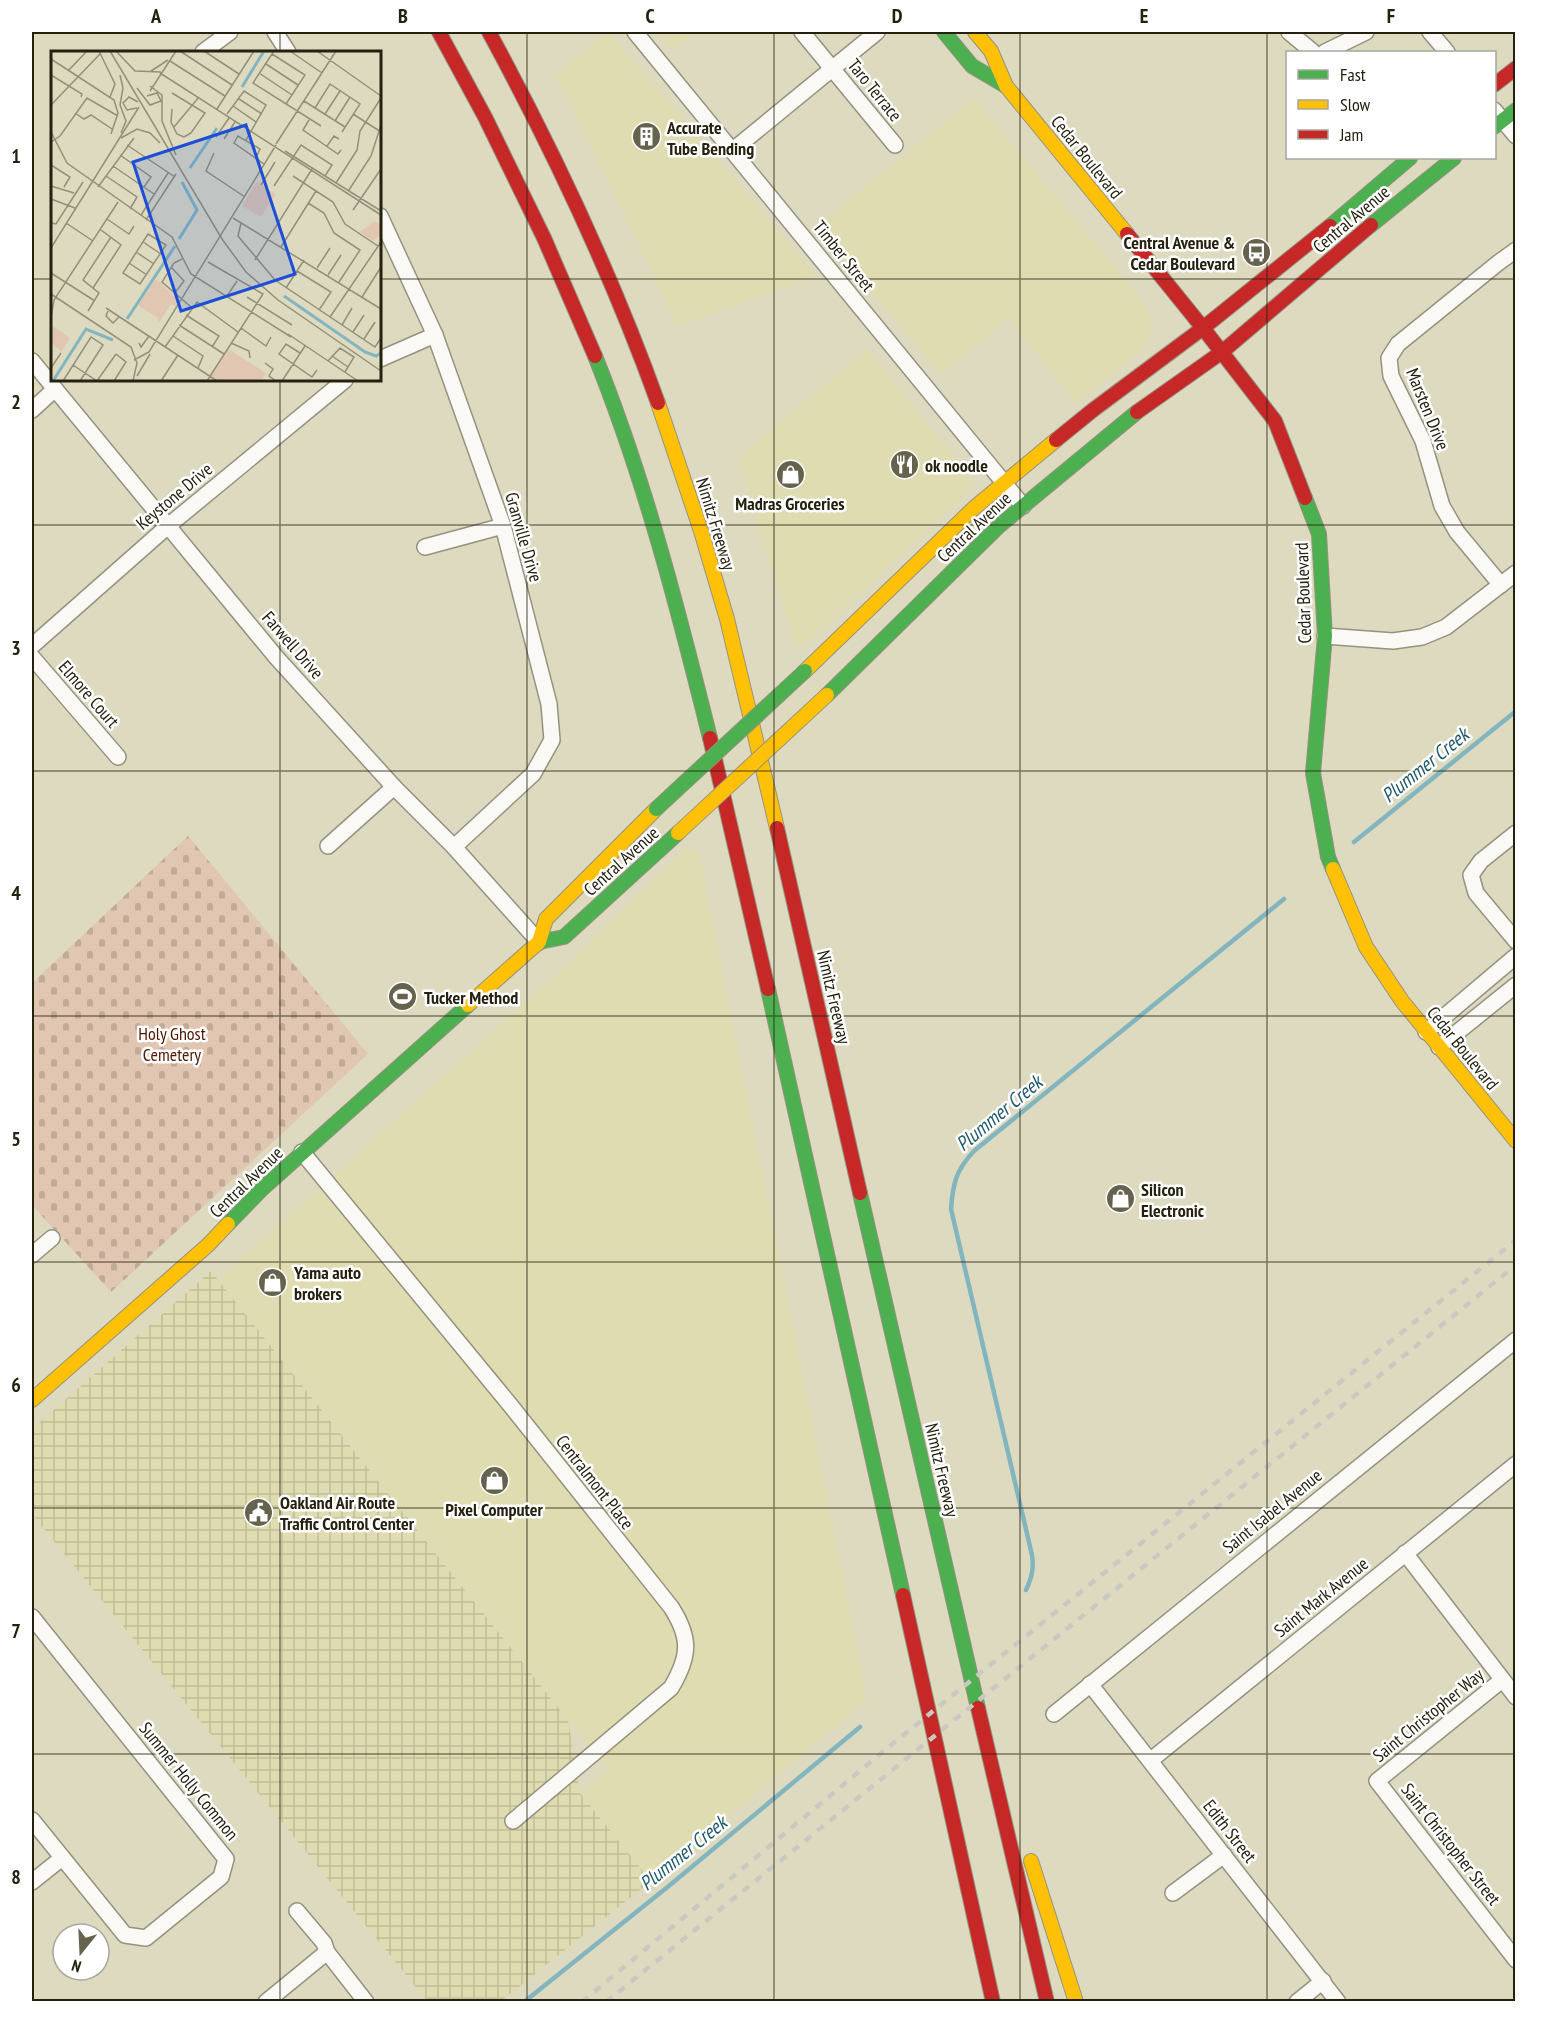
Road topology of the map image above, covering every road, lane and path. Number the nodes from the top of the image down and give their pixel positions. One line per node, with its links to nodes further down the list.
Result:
1 (230, 32): 13 (street)
2 (275, 32): 14 (street)
3 (439, 32): 85 (main road)
4 (489, 32): 69 (main road, Nimitz Freeway)
5 (635, 32): 26 (street, Timber Street)
6 (802, 32): 18 (street, Taro Terrace)
7 (877, 32): 18 (street)
8 (944, 32): 21 (main road, Cedar Boulevard)
9 (975, 32): 21 (main road, Cedar Boulevard)
10 (1289, 32): 15 (street)
11 (1366, 32): 16 (street)
12 (1430, 32): 17 (street)
13 (204, 51)
14 (287, 51)
15 (1312, 51)
16 (1328, 51)
17 (1446, 51)
18 (833, 68): 25 (street, Taro Terrace); 26 (street)
19 (1515, 68): 20 (main road)
20 (1496, 84)
21 (1006, 86): 31 (main road, Cedar Boulevard)
22 (1515, 110): 23 (main road)
23 (1497, 119): 24 (street)
24 (1515, 136)
25 (895, 145)
26 (733, 150): 39 (street, Timber Street)
27 (1409, 159): 31 (main road, Central Avenue)
28 (1453, 159): 33 (main road, Central Avenue)
29 (381, 218): 32 (street, Granville Drive)
30 (1515, 250): 45 (street, Marsten Drive)
31 (1203, 328): 33 (main road, Cedar Boulevard); 39 (main road, Central Avenue)
32 (435, 335): 34 (street); 42 (street, Granville Drive)
33 (1222, 352): 40 (main road, Central Avenue); 46 (main road, Cedar Boulevard)
34 (381, 358)
35 (32, 361): 37 (street, Farwell Drive)
36 (344, 381): 41 (street, Keystone Drive)
37 (55, 389): 38 (street); 41 (street, Farwell Drive)
38 (32, 410)
39 (1005, 483): 40 (street, Timber Street); 55 (main road, Central Avenue, bridge)
40 (1023, 506): 55 (main road, Central Avenue, bridge)
41 (168, 526): 47 (street, Keystone Drive); 50 (street, Farwell Drive)
42 (503, 526): 43 (street); 53 (street, Granville Drive)
43 (425, 547)
44 (1515, 573): 45 (street)
45 (1501, 585): 46 (street)
46 (1325, 636): 58 (main road, Cedar Boulevard)
47 (32, 646)
48 (32, 657): 49 (street, Elmore Court)
49 (118, 757)
50 (394, 787): 52 (street); 53 (street, Farwell Drive)
51 (1515, 833): 54 (street)
52 (328, 846)
53 (454, 847): 55 (street, Farwell Drive)
54 (1515, 941)
55 (539, 942): 61 (main road, Central Avenue)
56 (1515, 956): 58 (street)
57 (1515, 985): 59 (street)
58 (1426, 1032): 59 (main road, Cedar Boulevard)
59 (1439, 1047): 60 (main road, Cedar Boulevard)
60 (1515, 1141)
61 (302, 1152): 65 (main road, Central Avenue); 77 (street, Centralmont Place)
62 (51, 1238): 63 (street)
63 (32, 1256)
64 (1515, 1340): 71 (street, Saint Isabel Avenue)
65 (32, 1400)
66 (1515, 1464): 67 (street, Saint Mark Avenue)
67 (1405, 1553): 70 (street); 74 (street, Saint Mark Avenue)
68 (32, 1617): 81 (street, Summer Holly Common)
69 (967, 1662): 78 (main road); 93 (main road, Nimitz Freeway)
70 (1502, 1680): 72 (street); 75 (street, Saint Christopher Way)
71 (1090, 1684): 73 (street, Saint Isabel Avenue); 74 (street, Edith Street)
72 (1515, 1697)
73 (1054, 1714)
74 (1151, 1760): 80 (street, Edith Street)
75 (1377, 1781): 87 (street, Saint Christopher Street)
76 (32, 1820): 81 (street, Summer Holly Common)
77 (513, 1821)
78 (1018, 1821)
79 (1026, 1843): 94 (main road)
80 (1224, 1855): 83 (street); 88 (street, Edith Street)
81 (62, 1858): 82 (street)
82 (32, 1882)
83 (1173, 1893)
84 (297, 1911): 86 (street)
85 (980, 1949): 89 (main road); 92 (main road)
86 (327, 1952): 90 (street); 91 (street)
87 (1515, 1960)
88 (1323, 1981): 95 (street); 96 (street, Edith Street)
89 (977, 1991)
90 (266, 2001)
91 (366, 2001)
92 (993, 2001)
93 (1047, 2001)
94 (1077, 2001)
95 (1297, 2001)
96 (1338, 2001)

